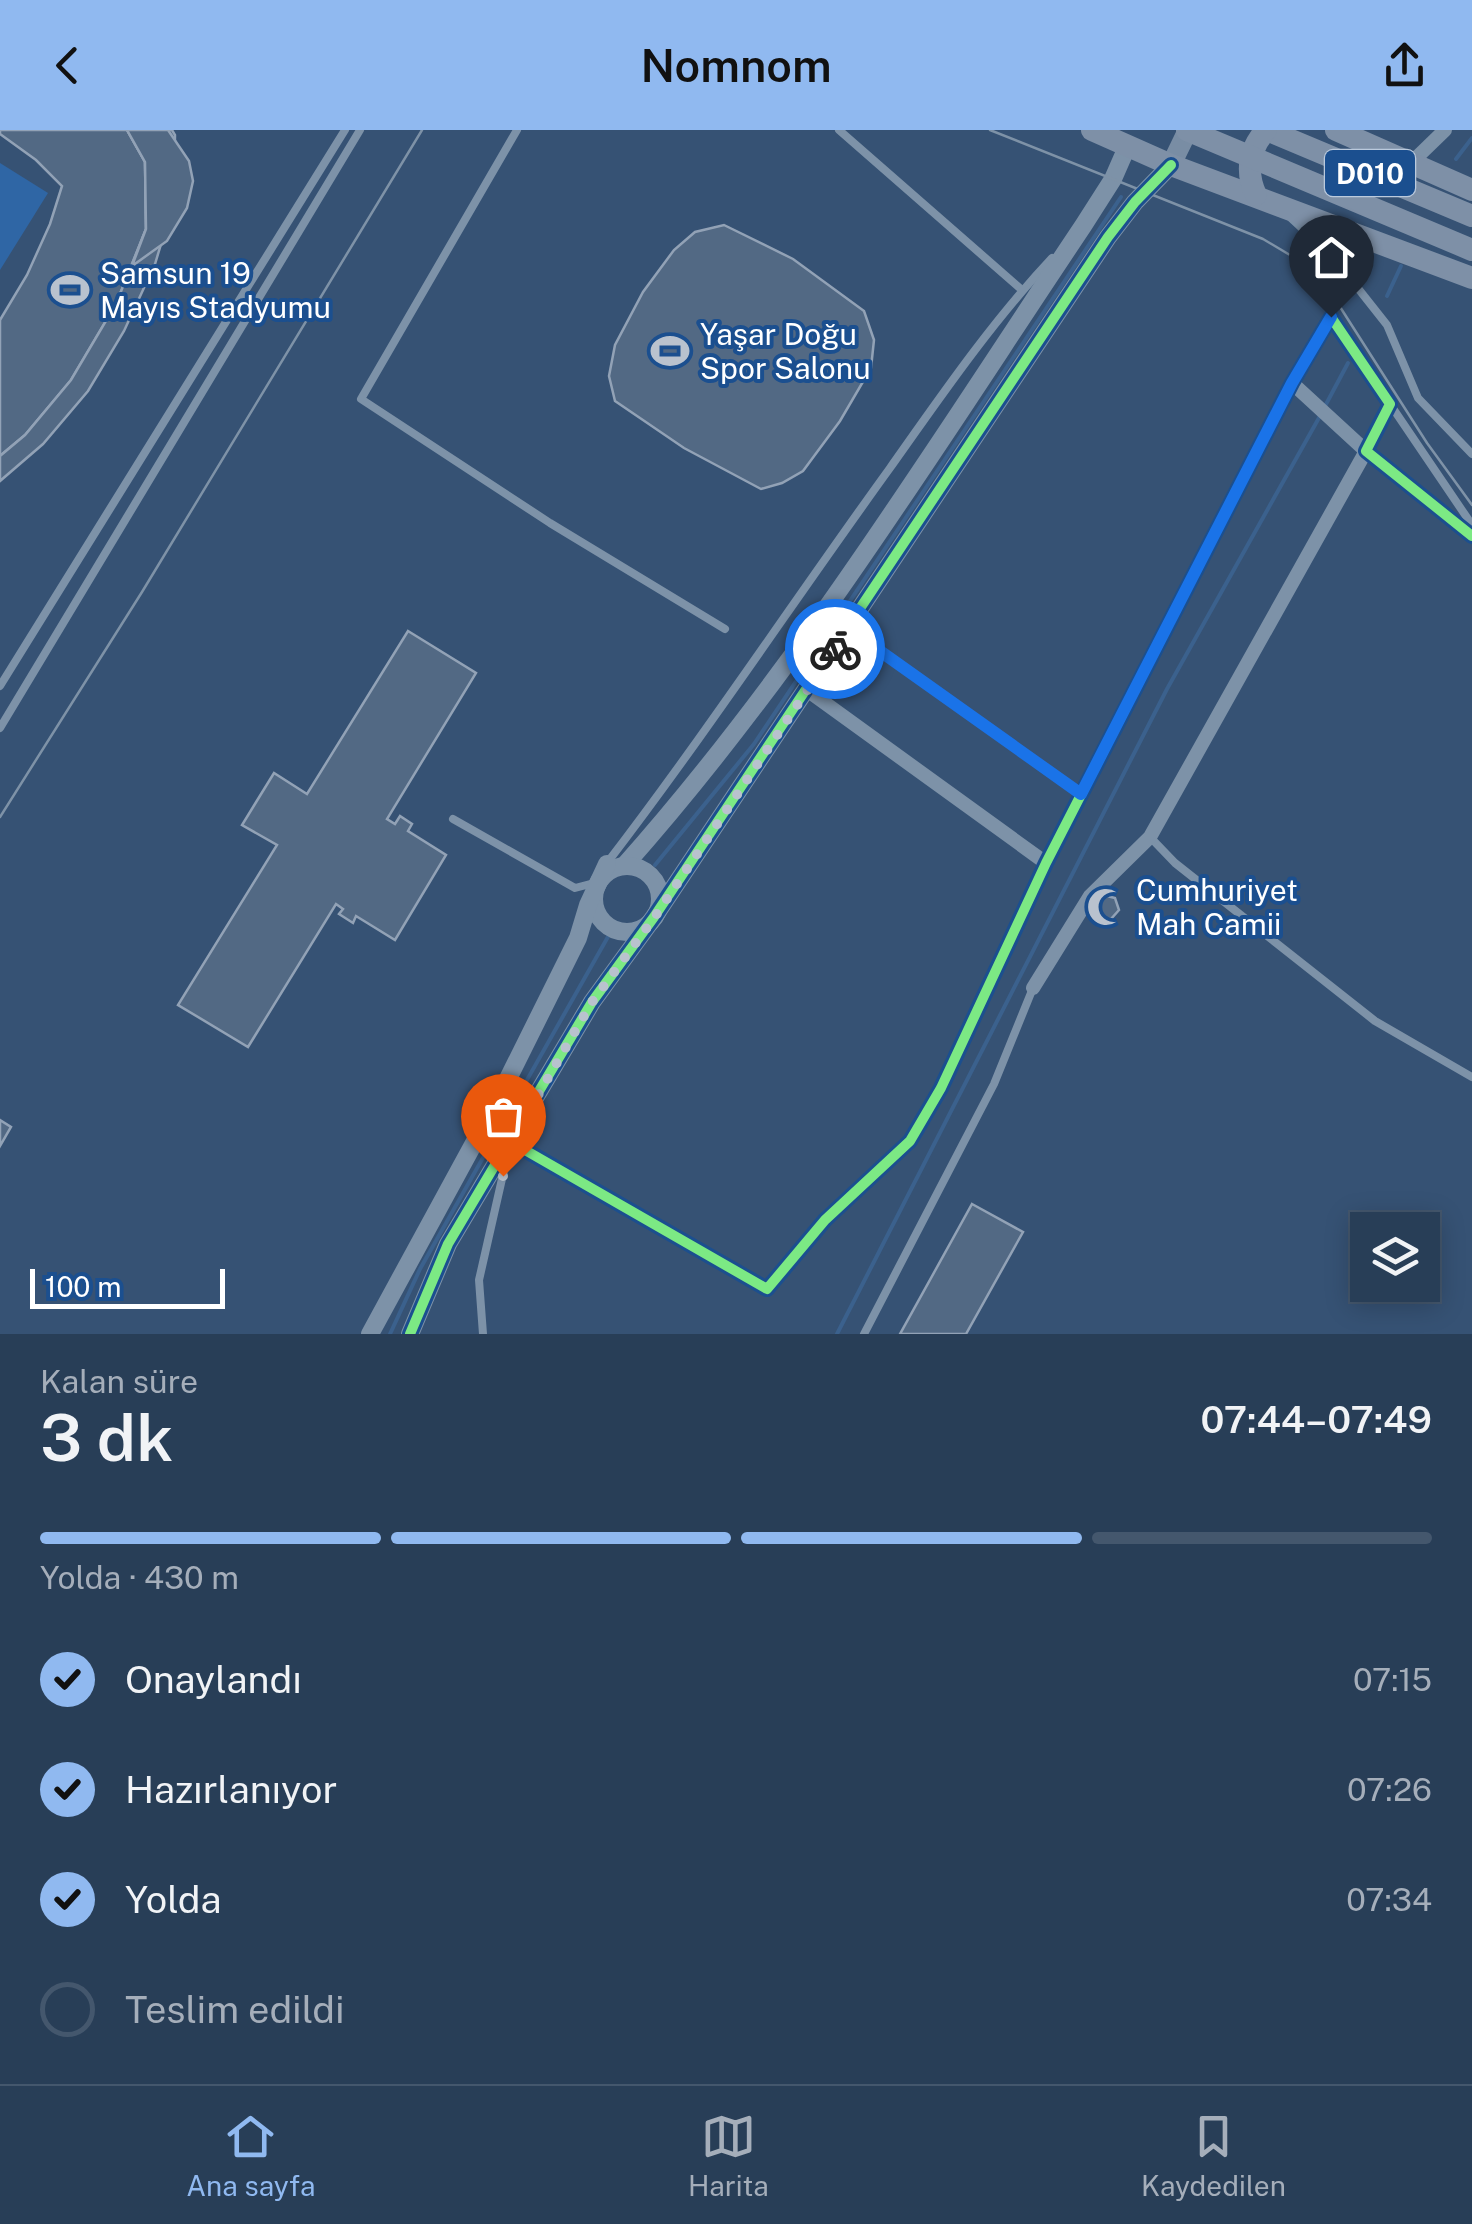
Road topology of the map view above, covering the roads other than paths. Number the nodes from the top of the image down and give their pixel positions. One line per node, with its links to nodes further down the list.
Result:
1 (345, 130): 30 (lane)
2 (360, 130): 32 (lane)
3 (517, 130): 28 (lane)
4 (838, 130): 21 (lane)
5 (1092, 130): 10 (highway)
6 (1188, 130): 12 (main road); 18 (highway, D010, bridge)
7 (1267, 130): 14 (highway); 15 (highway, D010)
8 (1336, 130): 11 (highway)
9 (1445, 130): 11 (street)
10 (1130, 138): 12 (highway); 16 (street)
11 (1411, 163): 13 (highway)
12 (1171, 165): 14 (highway); 29 (street)
13 (1472, 190)
14 (1264, 198): 17 (highway); 19 (lane)
15 (1472, 216)
16 (1083, 226): 21 (lane); 37 (street)
17 (1361, 235): 19 (lane); 20 (highway)
18 (1472, 250)
19 (1334, 258): 25 (lane)
20 (1472, 278)
21 (1022, 290): 37 (lane)
22 (1292, 383): 23 (street); 24 (street); 33 (street)
23 (1390, 404): 24 (street); 26 (lane)
24 (1366, 451): 27 (street); 35 (street)
25 (1472, 454)
26 (1472, 525)
27 (1472, 536)
28 (725, 629)
29 (849, 629): 31 (street); 33 (lane)
30 (0, 686)
31 (808, 690): 36 (street); 39 (street)
32 (0, 728)
33 (1081, 794): 36 (street)
34 (454, 819): 38 (lane)
35 (1150, 837): 40 (street); 41 (lane)
36 (1046, 863): 42 (street)
37 (615, 865): 38 (street); 39 (street)
38 (598, 882): 39 (street); 43 (street)
39 (654, 918): 42 (street)
40 (1033, 988): 46 (lane)
41 (1472, 1078)
42 (511, 1142): 44 (street); 45 (lane)
43 (370, 1334)
44 (410, 1334)
45 (482, 1334)
46 (864, 1334)

